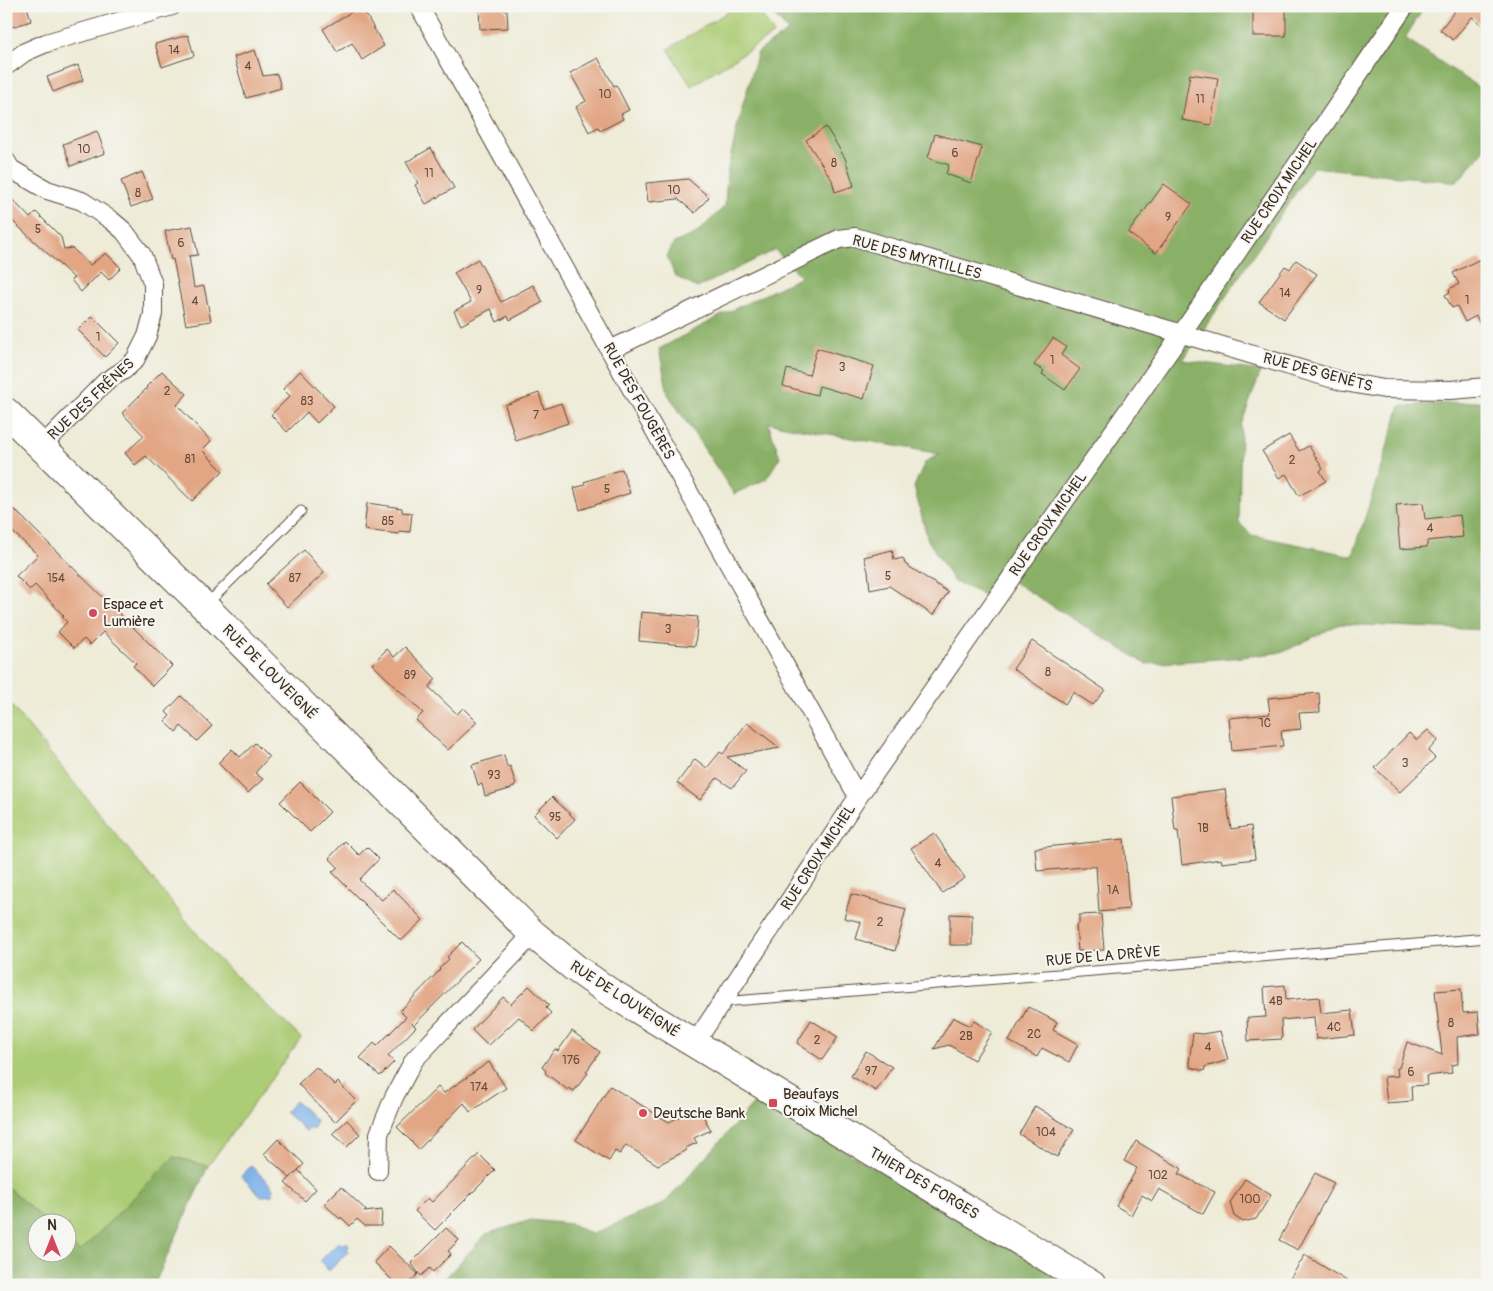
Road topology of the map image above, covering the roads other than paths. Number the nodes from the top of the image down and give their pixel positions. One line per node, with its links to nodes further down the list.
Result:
1 (172, 6): 4 (street)
2 (419, 6): 7 (street, RUE DES FOUGÈRES)
3 (1405, 6): 6 (street, RUE CROIX MICHEL)
4 (6, 66)
5 (6, 161): 10 (street, RUE DES FRÊNES)
6 (1182, 333): 7 (street, RUE DES MYRTILLES); 8 (street, RUE DES GENÊTS); 13 (street, RUE CROIX MICHEL)
7 (610, 350): 13 (street, RUE DES FOUGÈRES)
8 (1487, 387)
9 (6, 412): 10 (main road, RUE DE LOUVEIGNÉ)
10 (40, 447): 12 (main road, RUE DE LOUVEIGNÉ)
11 (301, 511): 12 (lane)
12 (205, 606): 14 (main road, RUE DE LOUVEIGNÉ)
13 (858, 797): 16 (street, RUE CROIX MICHEL)
14 (533, 934): 17 (main road, RUE DE LOUVEIGNÉ); 19 (street)
15 (1487, 938): 16 (lane, RUE DE LA DRÈVE)
16 (722, 1002): 17 (street, RUE CROIX MICHEL)
17 (695, 1043): 18 (main road, RUE DE LOUVEIGNÉ)
18 (757, 1081): 20 (main road, THIER DES FORGES)
19 (378, 1171)
20 (1092, 1285)

